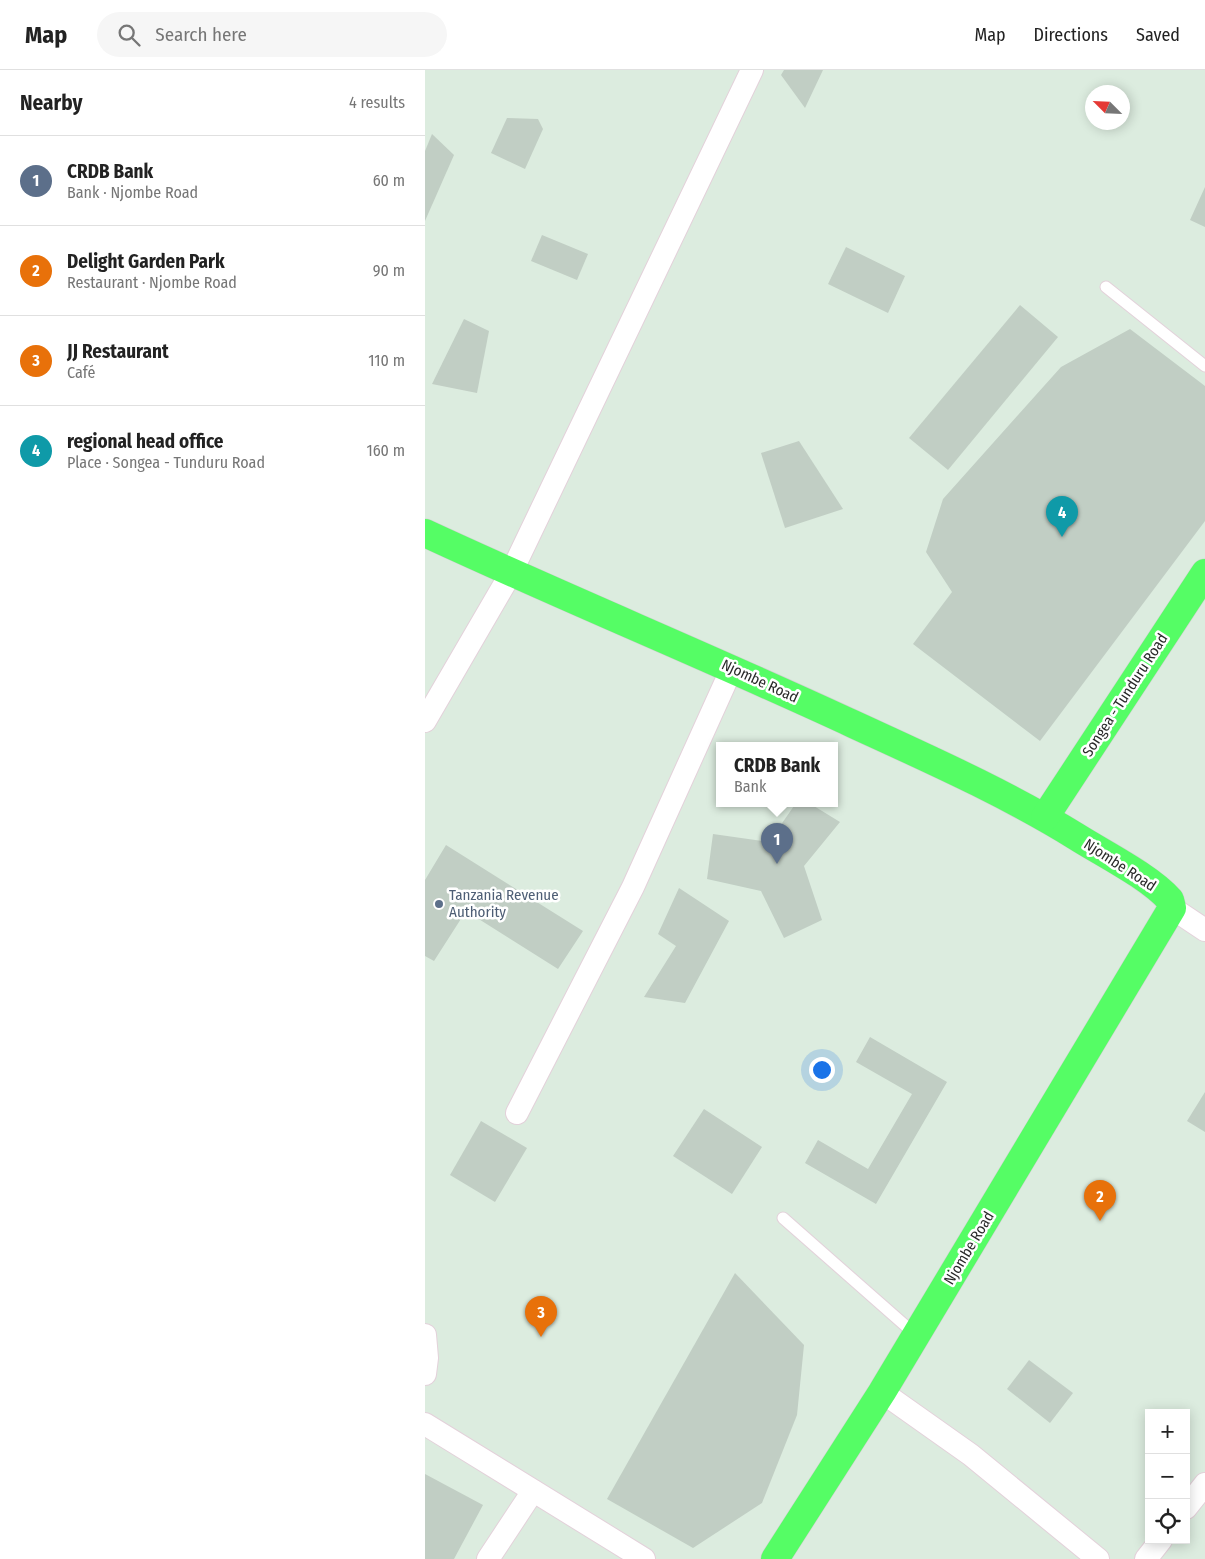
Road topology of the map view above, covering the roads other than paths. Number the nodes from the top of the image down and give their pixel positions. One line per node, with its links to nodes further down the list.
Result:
1 (752, 70): 5 (street)
2 (1106, 287): 3 (lane)
3 (1205, 366)
4 (425, 533): 5 (highway, Njombe Road)
5 (511, 573): 7 (highway, Njombe Road); 8 (street)
6 (1205, 573): 9 (highway, Songea - Tunduru Road)
7 (732, 668): 9 (highway, Njombe Road); 12 (street)
8 (425, 721)
9 (1045, 818): 10 (highway, Njombe Road)
10 (1172, 908): 11 (street); 15 (highway, Njombe Road)
11 (1205, 930)
12 (517, 1114)
13 (783, 1218): 15 (lane)
14 (425, 1335): 16 (street)
15 (916, 1335): 17 (highway, Njombe Road)
16 (425, 1374)
17 (882, 1392): 25 (highway, Njombe Road); 26 (street)
18 (425, 1424): 20 (street)
19 (1205, 1484): 21 (street)
20 (533, 1491): 23 (street); 24 (street)
21 (1190, 1503)
22 (1158, 1544): 27 (street)
23 (488, 1559)
24 (644, 1559)
25 (775, 1559)
26 (1098, 1559)
27 (1146, 1559)

